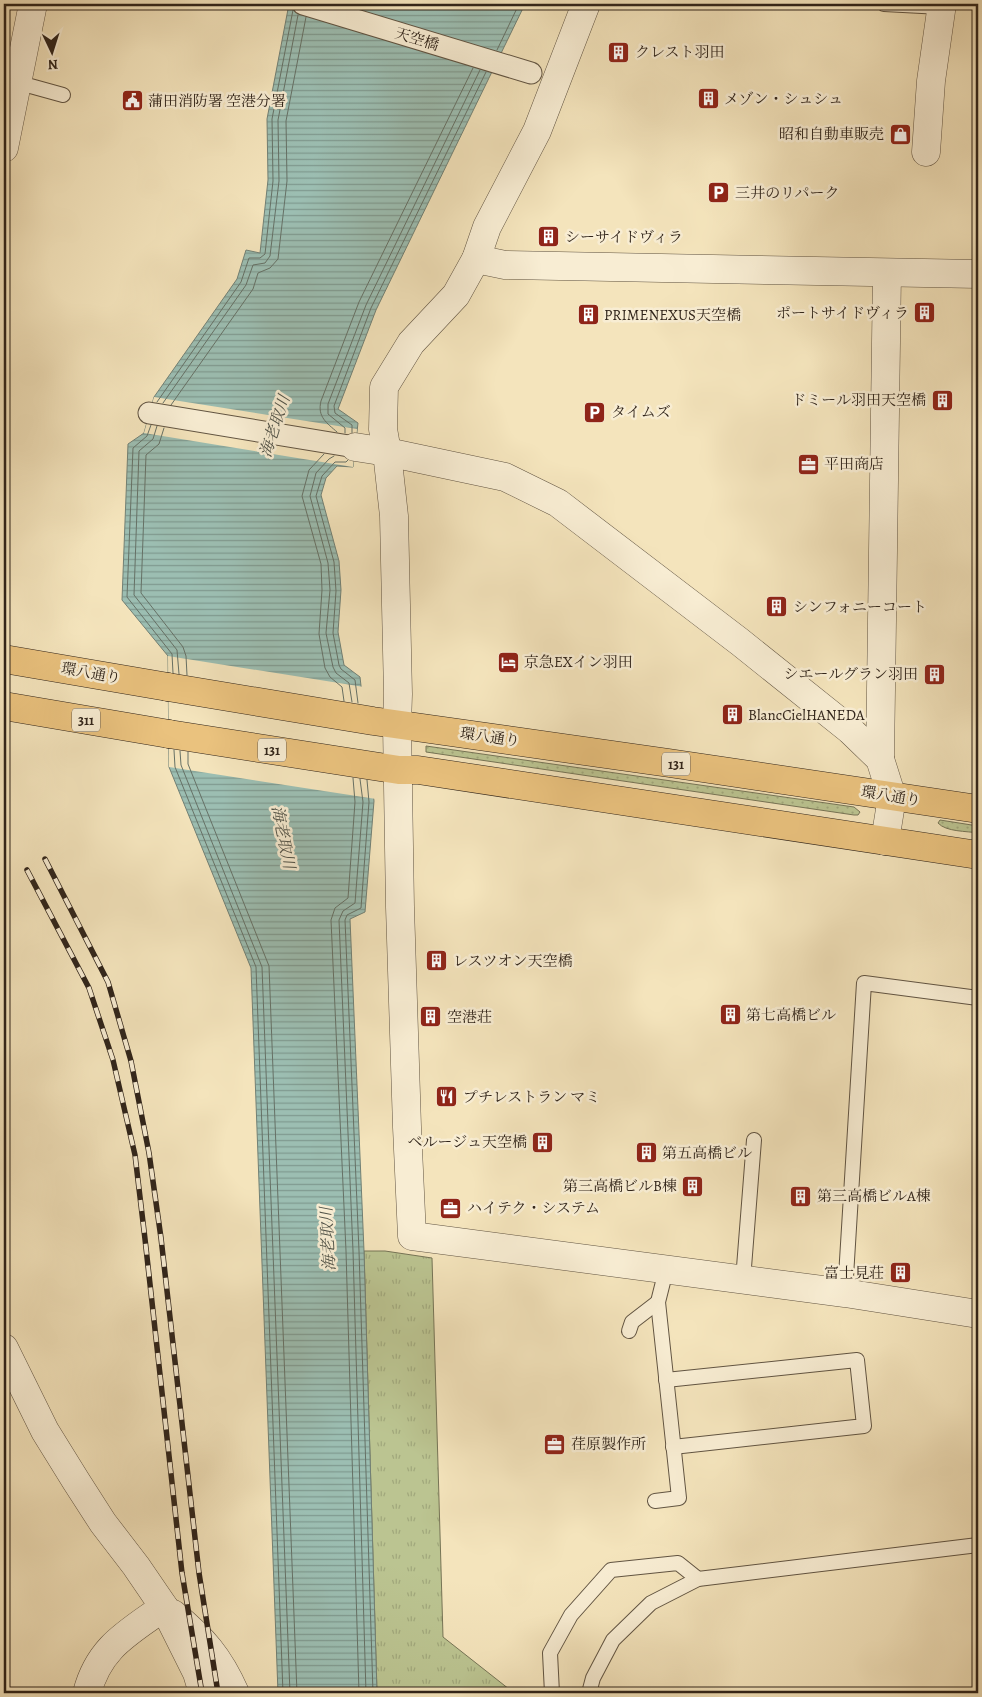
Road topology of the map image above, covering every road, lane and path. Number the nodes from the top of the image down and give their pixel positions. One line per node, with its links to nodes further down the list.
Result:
1 (33, 4): 7 (street)
2 (303, 4): 6 (street, 天空橋)
3 (586, 4): 11 (street)
4 (884, 4): 5 (lane)
5 (942, 5): 10 (street)
6 (531, 73)
7 (16, 82): 8 (lane); 9 (street)
8 (63, 95)
9 (4, 148)
10 (926, 152)
11 (476, 260): 12 (street); 16 (street)
12 (887, 273): 13 (street); 21 (street)
13 (978, 274)
14 (149, 413): 15 (street)
15 (355, 447): 16 (street)
16 (387, 452): 19 (street); 21 (street)
17 (4, 659): 19 (main road, 環八通り / 131)
18 (4, 706): 20 (main road, 311)
19 (385, 723): 22 (street); 23 (main road, 環八通り / 131)
20 (168, 734): 22 (main road, 131)
21 (880, 759): 23 (street)
22 (387, 768): 25 (main road, 131); 29 (street)
23 (892, 797): 24 (main road, 環八通り / 131); 25 (street)
24 (978, 809)
25 (885, 841): 26 (main road, 131)
26 (978, 856)
27 (978, 998): 31 (lane)
28 (754, 1140): 30 (lane)
29 (666, 1270): 30 (street); 32 (lane)
30 (743, 1280): 31 (street)
31 (845, 1293): 33 (street)
32 (658, 1302): 34 (lane); 36 (lane)
33 (978, 1314)
34 (628, 1331)
35 (6, 1361): 41 (street)
36 (666, 1380): 37 (lane); 37 (lane)
37 (673, 1447): 38 (lane)
38 (655, 1501)
39 (978, 1545): 40 (lane)
40 (698, 1579): 45 (lane); 46 (lane)
41 (164, 1607): 42 (street); 43 (street); 44 (street)
42 (87, 1693)
43 (203, 1693)
44 (234, 1693)
45 (552, 1693)
46 (589, 1693)

